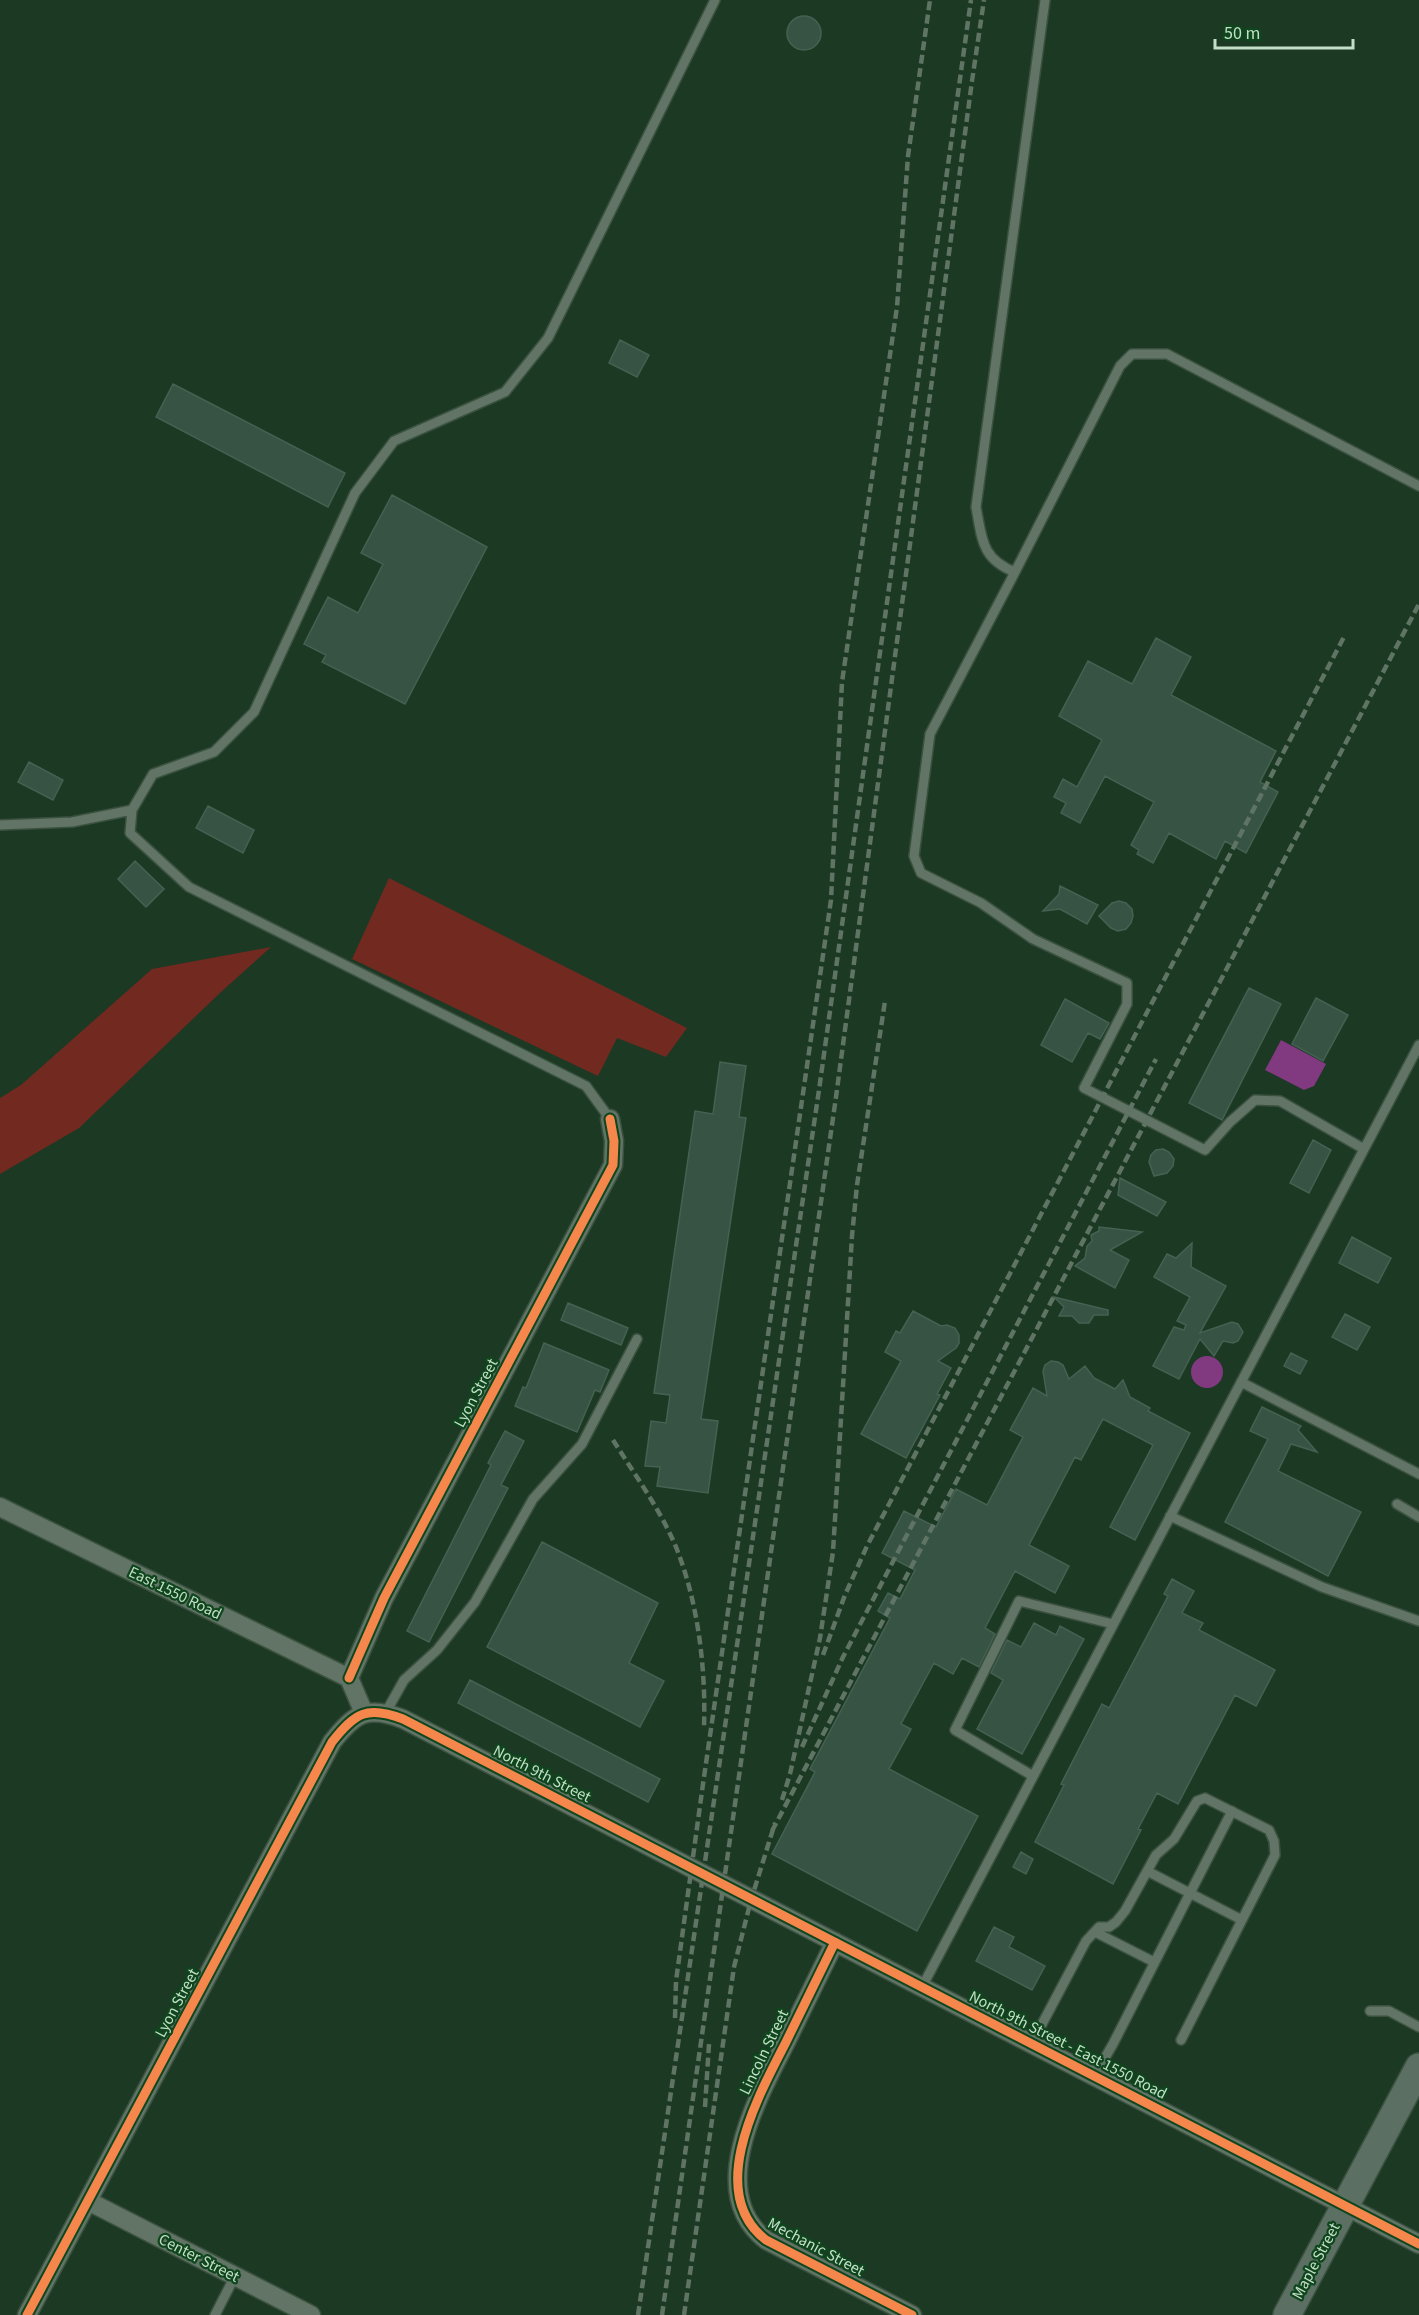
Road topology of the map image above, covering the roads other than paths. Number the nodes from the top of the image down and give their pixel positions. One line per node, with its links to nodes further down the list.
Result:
1 (715, 0): 5 (lane)
2 (1045, 0): 4 (lane)
3 (1419, 486): 4 (lane)
4 (1015, 572): 9 (lane)
5 (132, 810): 6 (lane); 8 (lane)
6 (0, 825)
7 (1419, 1045): 9 (lane)
8 (610, 1119): 19 (street, Lyon Street)
9 (1364, 1149): 11 (lane)
10 (637, 1339): 20 (lane)
11 (1241, 1382): 12 (lane); 15 (lane)
12 (1419, 1474)
13 (1396, 1504): 16 (lane)
14 (0, 1507): 19 (street, East 1550 Road)
15 (1170, 1516): 17 (lane); 18 (lane)
16 (1419, 1517)
17 (1419, 1621)
18 (1113, 1624): 22 (lane); 22 (lane)
19 (349, 1678): 21 (street)
20 (386, 1712): 21 (street, North 9th Street); 25 (street, North 9th Street)
21 (364, 1713): 39 (street, Lyon Street)
22 (1033, 1776): 31 (lane)
23 (1232, 1811): 24 (lane); 26 (lane); 27 (lane)
24 (1147, 1871): 26 (lane); 28 (lane)
25 (703, 1874): 29 (street, North 9th Street - East 1550 Road)
26 (1191, 1893): 27 (lane); 30 (lane)
27 (1242, 1920): 34 (lane)
28 (1095, 1932): 30 (lane); 35 (lane)
29 (835, 1942): 31 (street, North 9th Street - East 1550 Road); 38 (street, Lincoln Street)
30 (1154, 1962): 37 (lane)
31 (922, 1987): 35 (street, North 9th Street - East 1550 Road)
32 (1370, 2011): 33 (lane)
33 (1419, 2027)
34 (1181, 2040)
35 (1032, 2043): 37 (street, North 9th Street - East 1550 Road)
36 (1419, 2067): 40 (street, Maple Street)
37 (1095, 2075): 40 (street, North 9th Street - East 1550 Road)
38 (739, 2181): 46 (street, Mechanic Street)
39 (88, 2201): 42 (street, Center Street); 43 (street, Lyon Street)
40 (1345, 2207): 41 (street, North 9th Street - East 1550 Road); 47 (street, Maple Street)
41 (1419, 2244)
42 (235, 2276): 44 (lane); 45 (street, Center Street)
43 (27, 2315)
44 (215, 2315)
45 (311, 2315)
46 (912, 2315)
47 (1287, 2315)

